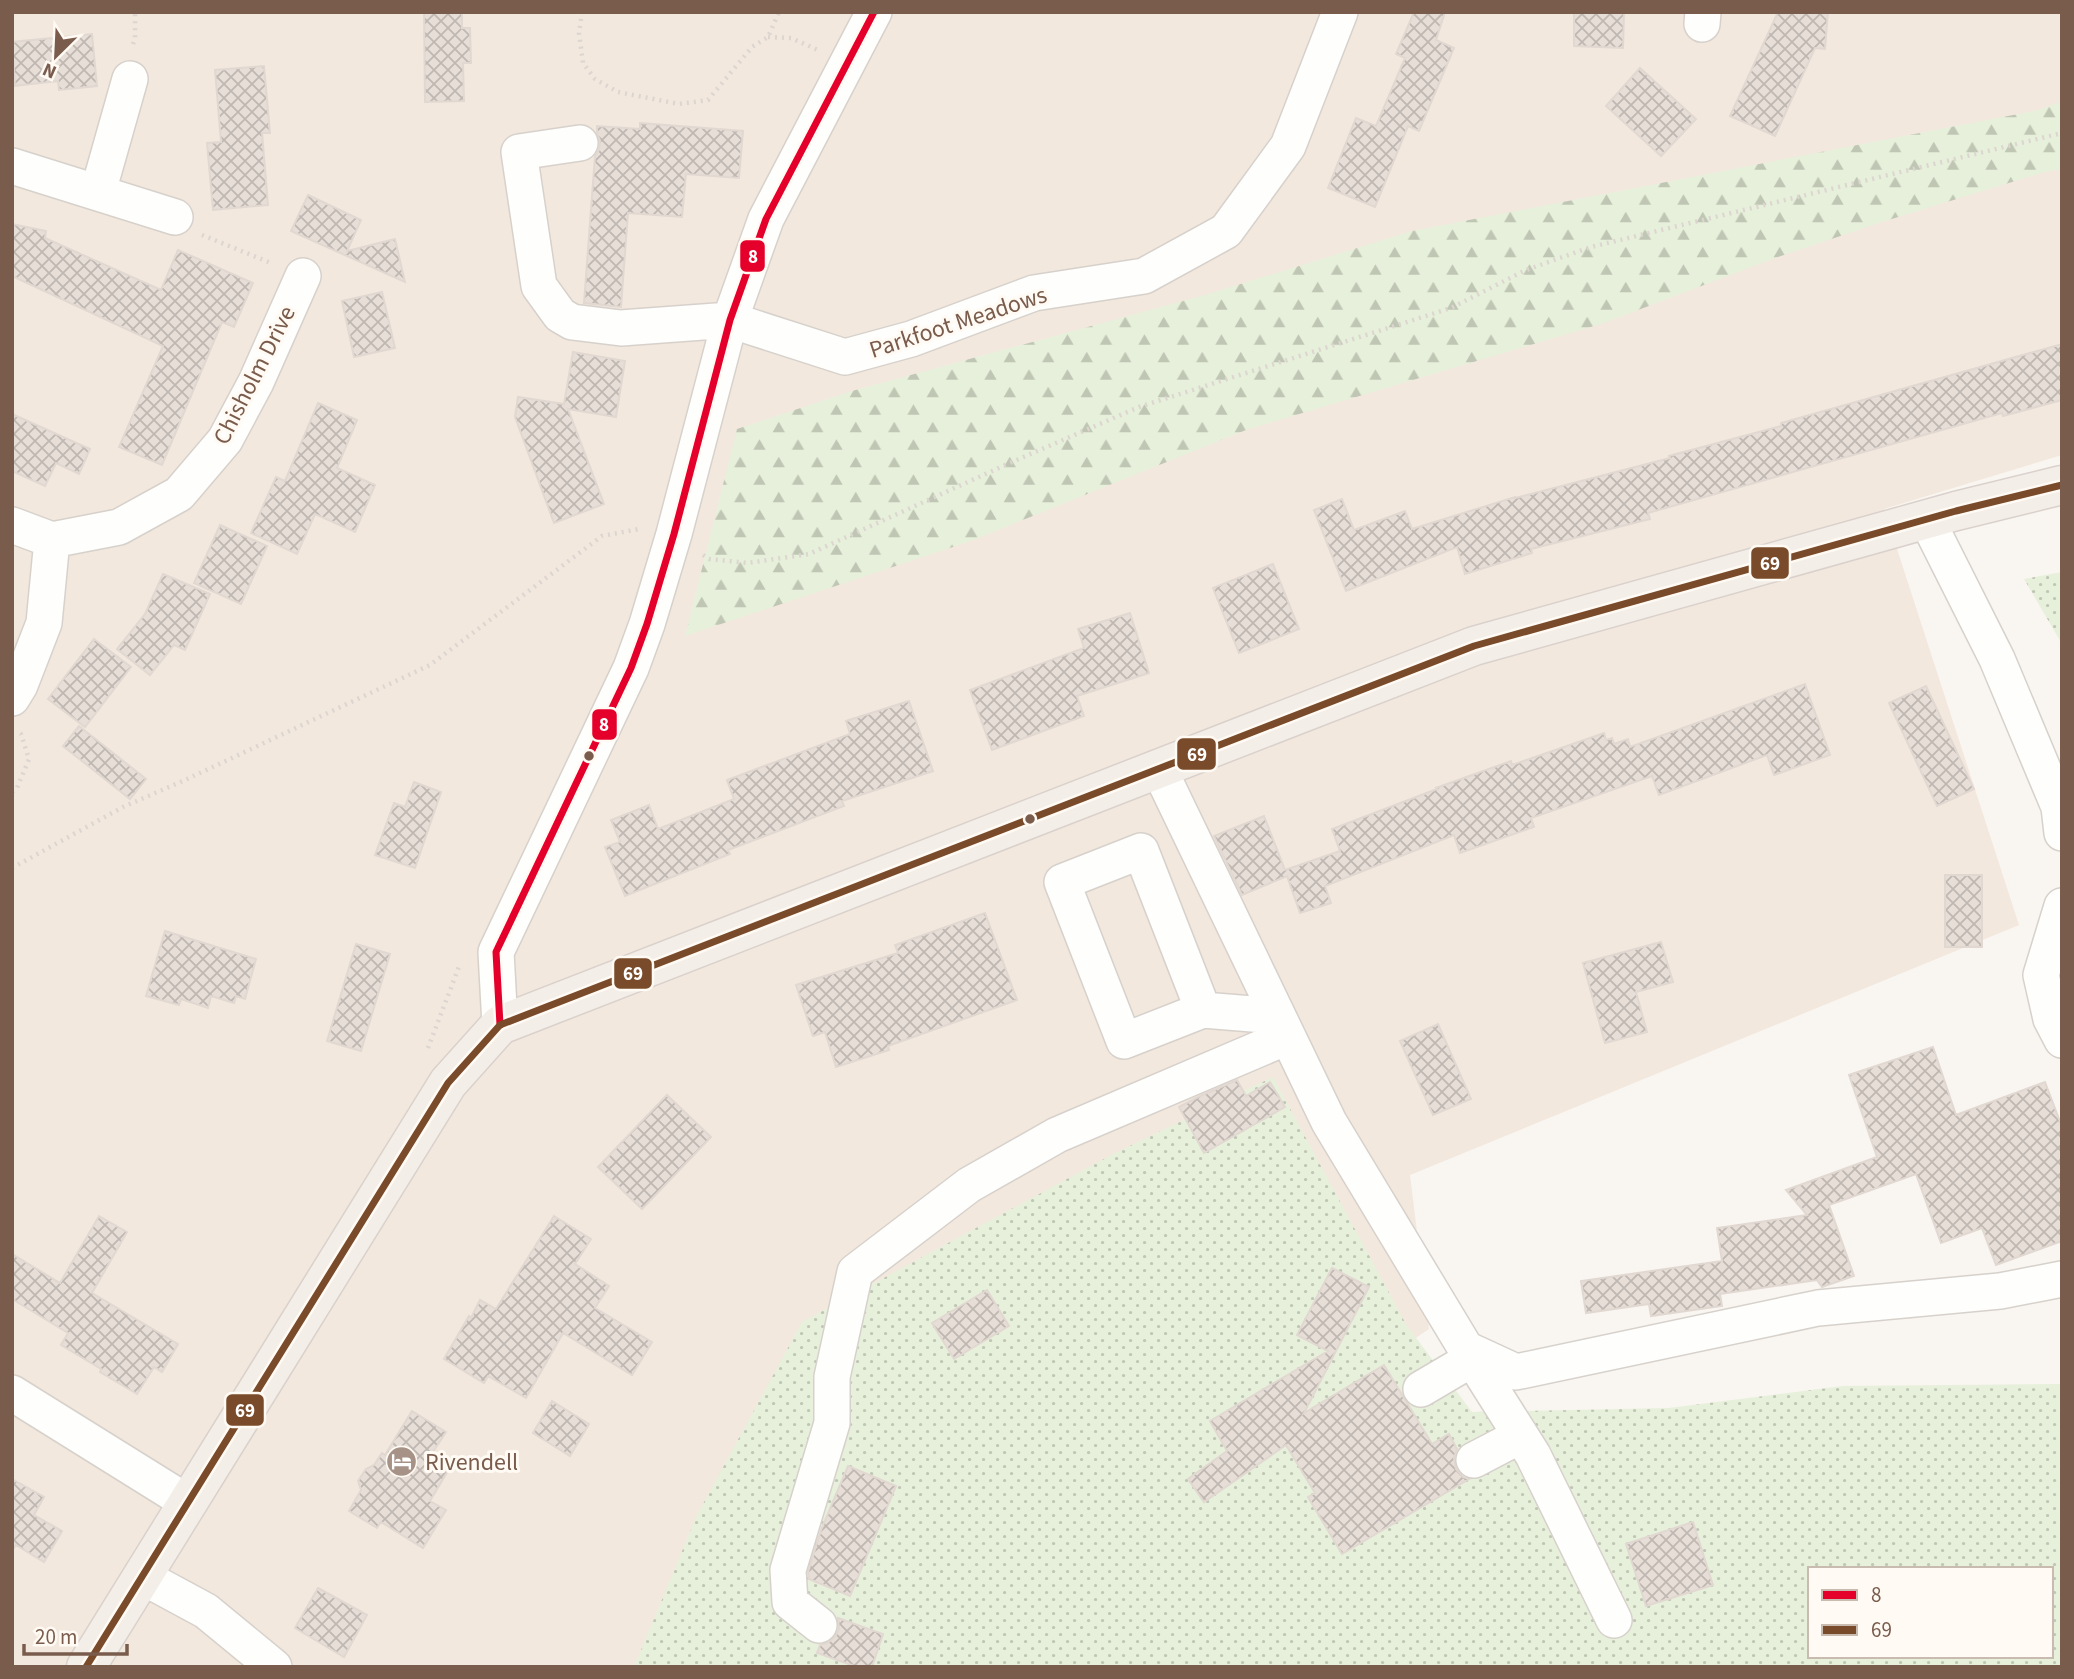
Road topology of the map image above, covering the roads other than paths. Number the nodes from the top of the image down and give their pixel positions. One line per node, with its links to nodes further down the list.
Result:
1 (874, 12): 9 (street)
2 (1340, 12): 9 (street, Parkfoot Meadows)
3 (130, 79): 6 (street)
4 (580, 143): 9 (street)
5 (12, 166): 6 (street)
6 (98, 192): 7 (street)
7 (175, 217)
8 (303, 276): 13 (street, Chisholm Drive)
9 (730, 320): 19 (street)
10 (2062, 485): 11 (main road)
11 (1927, 520): 15 (main road); 16 (street)
12 (12, 525): 13 (street)
13 (52, 540): 14 (street)
14 (12, 698)
15 (1159, 769): 19 (main road); 20 (street)
16 (2062, 833)
17 (2062, 906): 21 (street)
18 (1203, 1010): 18 (street); 20 (street)
19 (500, 1025): 28 (main road)
20 (1282, 1026): 23 (street); 31 (street)
21 (2062, 1040)
22 (2062, 1279): 23 (street)
23 (1469, 1354): 24 (street); 26 (street)
24 (1421, 1389)
25 (12, 1394): 28 (street)
26 (1520, 1436): 27 (street); 30 (street)
27 (1474, 1460)
28 (187, 1502): 29 (main road)
29 (143, 1577): 32 (main road); 33 (street)
30 (1614, 1620)
31 (818, 1625)
32 (86, 1667)
33 (274, 1667)

